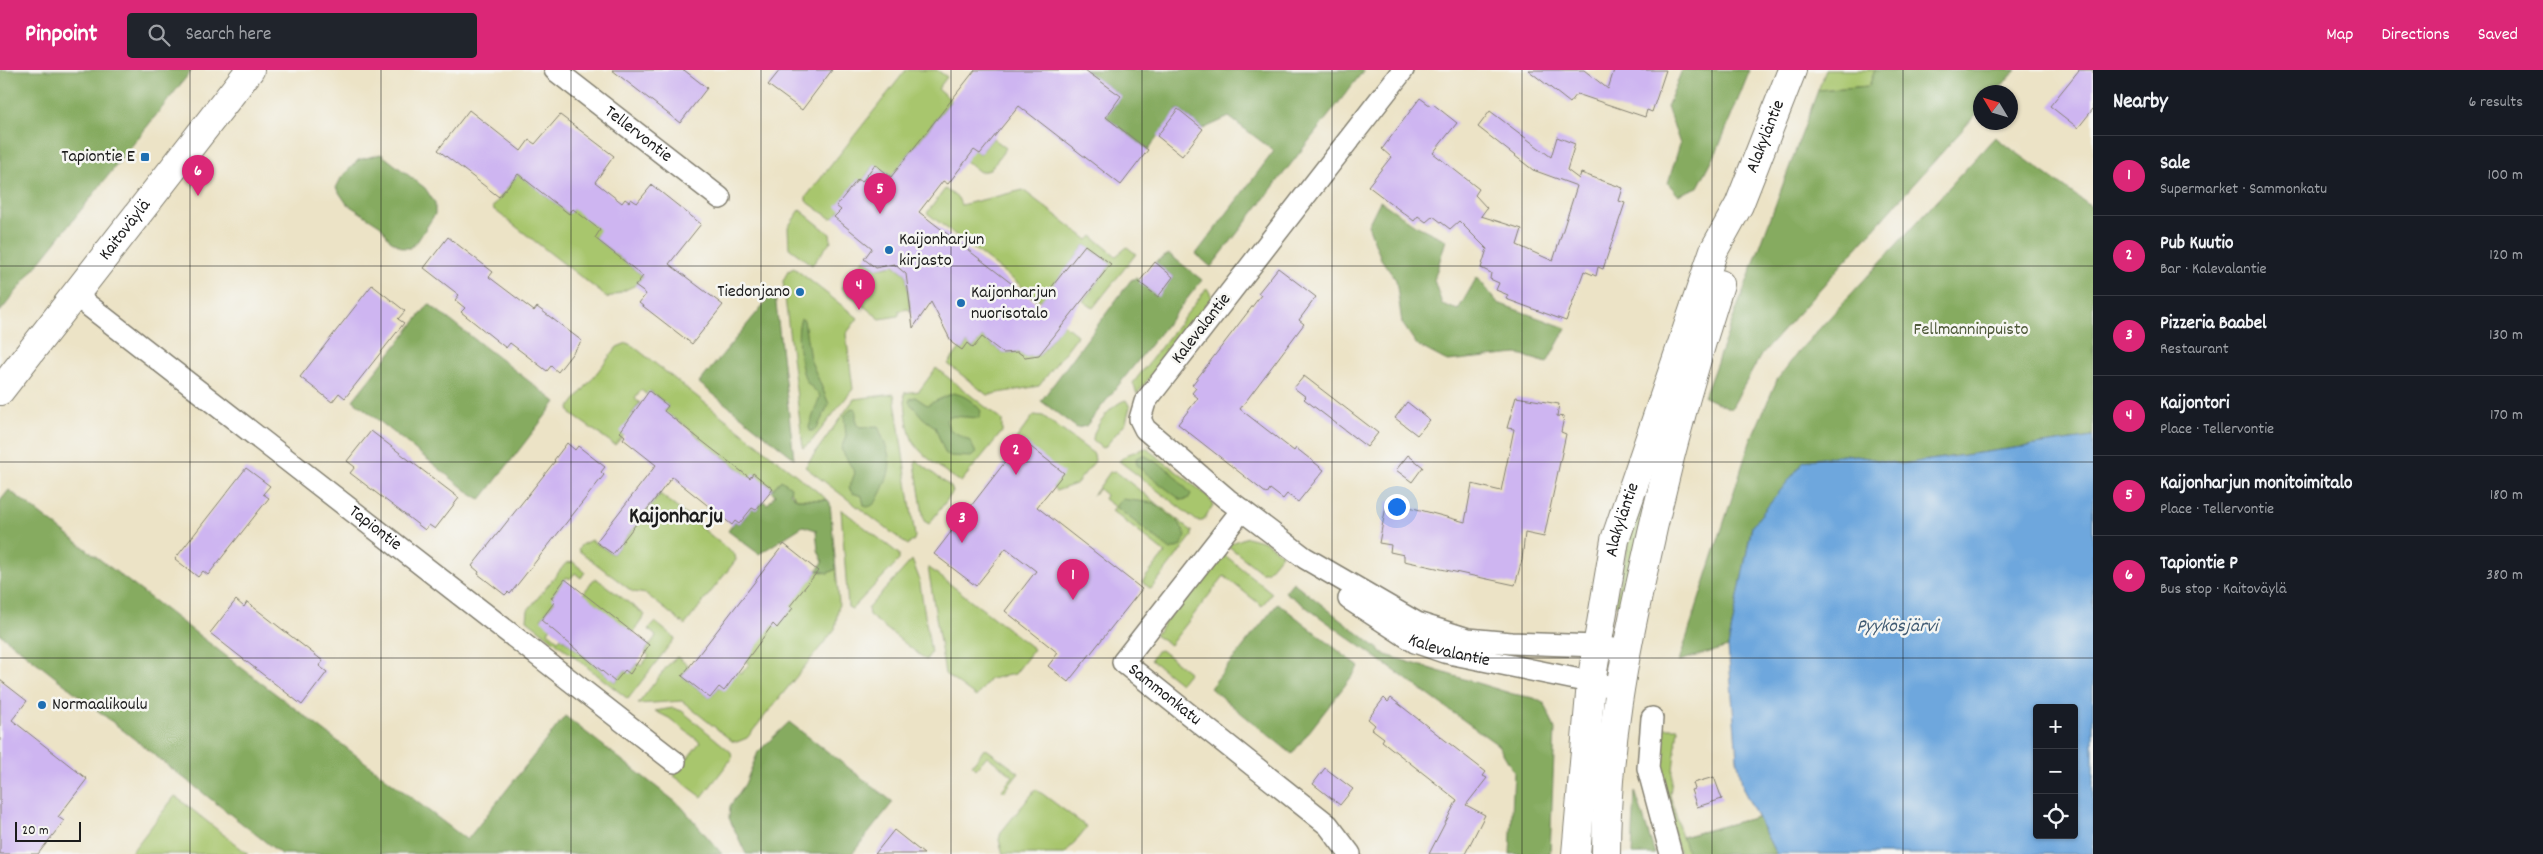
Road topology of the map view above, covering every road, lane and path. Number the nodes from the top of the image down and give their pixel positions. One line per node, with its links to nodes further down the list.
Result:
1 (250, 70): 7 (main road, Kaitoväylä)
2 (555, 70): 5 (street, Tellervontie)
3 (1403, 70): 9 (street, Kalevalantie)
4 (1792, 70): 6 (main road, Alakyläntie)
5 (720, 198)
6 (1739, 205): 11 (main road, Alakyläntie); 12 (main road, Alakyläntie)
7 (75, 295): 8 (main road, Kaitoväylä); 16 (street, Tapiontie)
8 (0, 391)
9 (1242, 510): 10 (street, Kalevalantie); 17 (street, Sammonkatu)
10 (1306, 558): 11 (street, Kalevalantie); 13 (street, Kalevalantie)
11 (1597, 646): 12 (street, Kalevalantie); 13 (main road, Alakyläntie)
12 (1625, 651): 14 (main road, Alakyläntie)
13 (1591, 683): 14 (street, Kalevalantie); 18 (main road, Alakyläntie)
14 (1619, 688): 19 (main road, Alakyläntie)
15 (1652, 718): 20 (street)
16 (675, 762)
17 (1350, 854)
18 (1576, 854)
19 (1606, 854)
20 (1671, 854)

